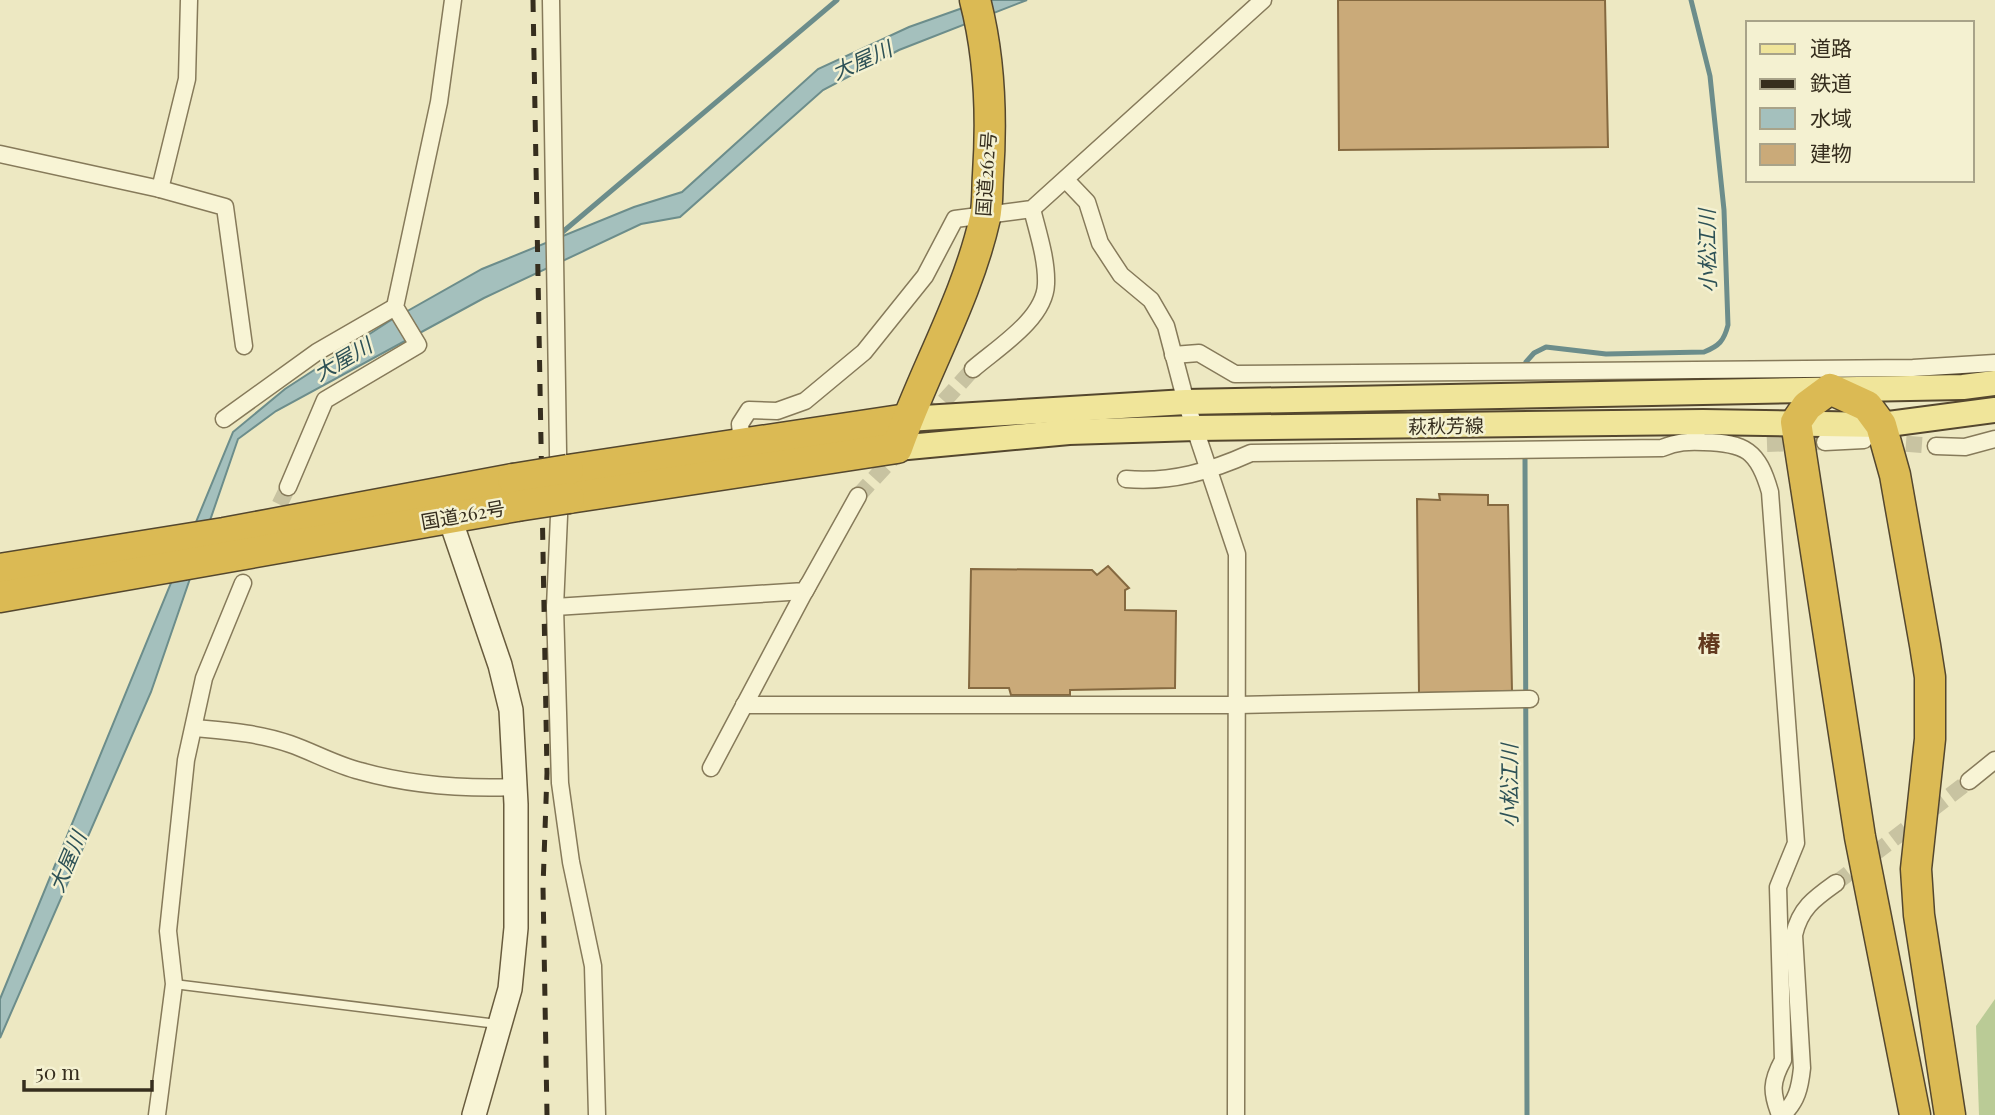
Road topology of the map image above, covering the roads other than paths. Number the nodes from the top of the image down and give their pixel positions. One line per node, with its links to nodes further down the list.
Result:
1 (189, 0): 8 (street)
2 (453, 0): 11 (street)
3 (551, 0): 42 (street)
4 (975, 0): 10 (highway, 国道262号)
5 (1264, 0): 7 (street)
6 (0, 154): 8 (street)
7 (1066, 180): 9 (street); 13 (street)
8 (160, 189): 12 (street)
9 (1032, 209): 10 (street); 15 (street)
10 (986, 217): 21 (highway, 国道262号); 27 (street)
11 (396, 310): 20 (street); 35 (street)
12 (244, 345)
13 (1173, 355): 14 (street); 18 (street)
14 (1995, 363)
15 (973, 369)
16 (1995, 383): 17 (main road, 萩秋芳線)
17 (1830, 389): 18 (main road, 萩秋芳線); 22 (highway); 24 (highway)
18 (1186, 402): 21 (main road, 萩秋芳線); 23 (street)
19 (1995, 410): 24 (main road, 萩秋芳線)
20 (224, 419)
21 (907, 419): 27 (highway, 国道262号); 30 (highway, 国道262号)
22 (1796, 422): 23 (main road, 萩秋芳線); 24 (main road, 萩秋芳線); 59 (highway)
23 (1196, 428): 30 (main road, 萩秋芳線); 32 (street)
24 (1873, 433): 26 (street); 60 (highway)
25 (1995, 439): 29 (street)
26 (1825, 442)
27 (742, 444): 34 (highway, 国道262号)
28 (1767, 444): 31 (street)
29 (1936, 446)
30 (897, 448): 34 (highway, 国道262号)
31 (1752, 455): 32 (street); 58 (street)
32 (1210, 471): 33 (street); 45 (street)
33 (1126, 479)
34 (569, 484): 37 (highway, 国道262号, bridge)
35 (288, 487)
36 (858, 496): 40 (street)
37 (445, 504): 38 (highway, 国道262号); 41 (highway, 国道262号); 50 (street)
38 (0, 569)
39 (243, 583): 46 (street)
40 (808, 585): 42 (street); 44 (street)
41 (0, 597)
42 (555, 607): 56 (street)
43 (1530, 699): 45 (street)
44 (744, 705): 45 (street); 48 (street)
45 (1238, 705): 57 (street)
46 (194, 728): 50 (street); 52 (street)
47 (1995, 760): 49 (street)
48 (711, 768)
49 (1969, 781)
50 (515, 787): 53 (street)
51 (1836, 883): 58 (street)
52 (174, 984): 53 (lane); 54 (street)
53 (501, 1024): 55 (street)
54 (157, 1115)
55 (474, 1115)
56 (597, 1115)
57 (1236, 1115)
58 (1781, 1115)
59 (1915, 1115)
60 (1950, 1115)

